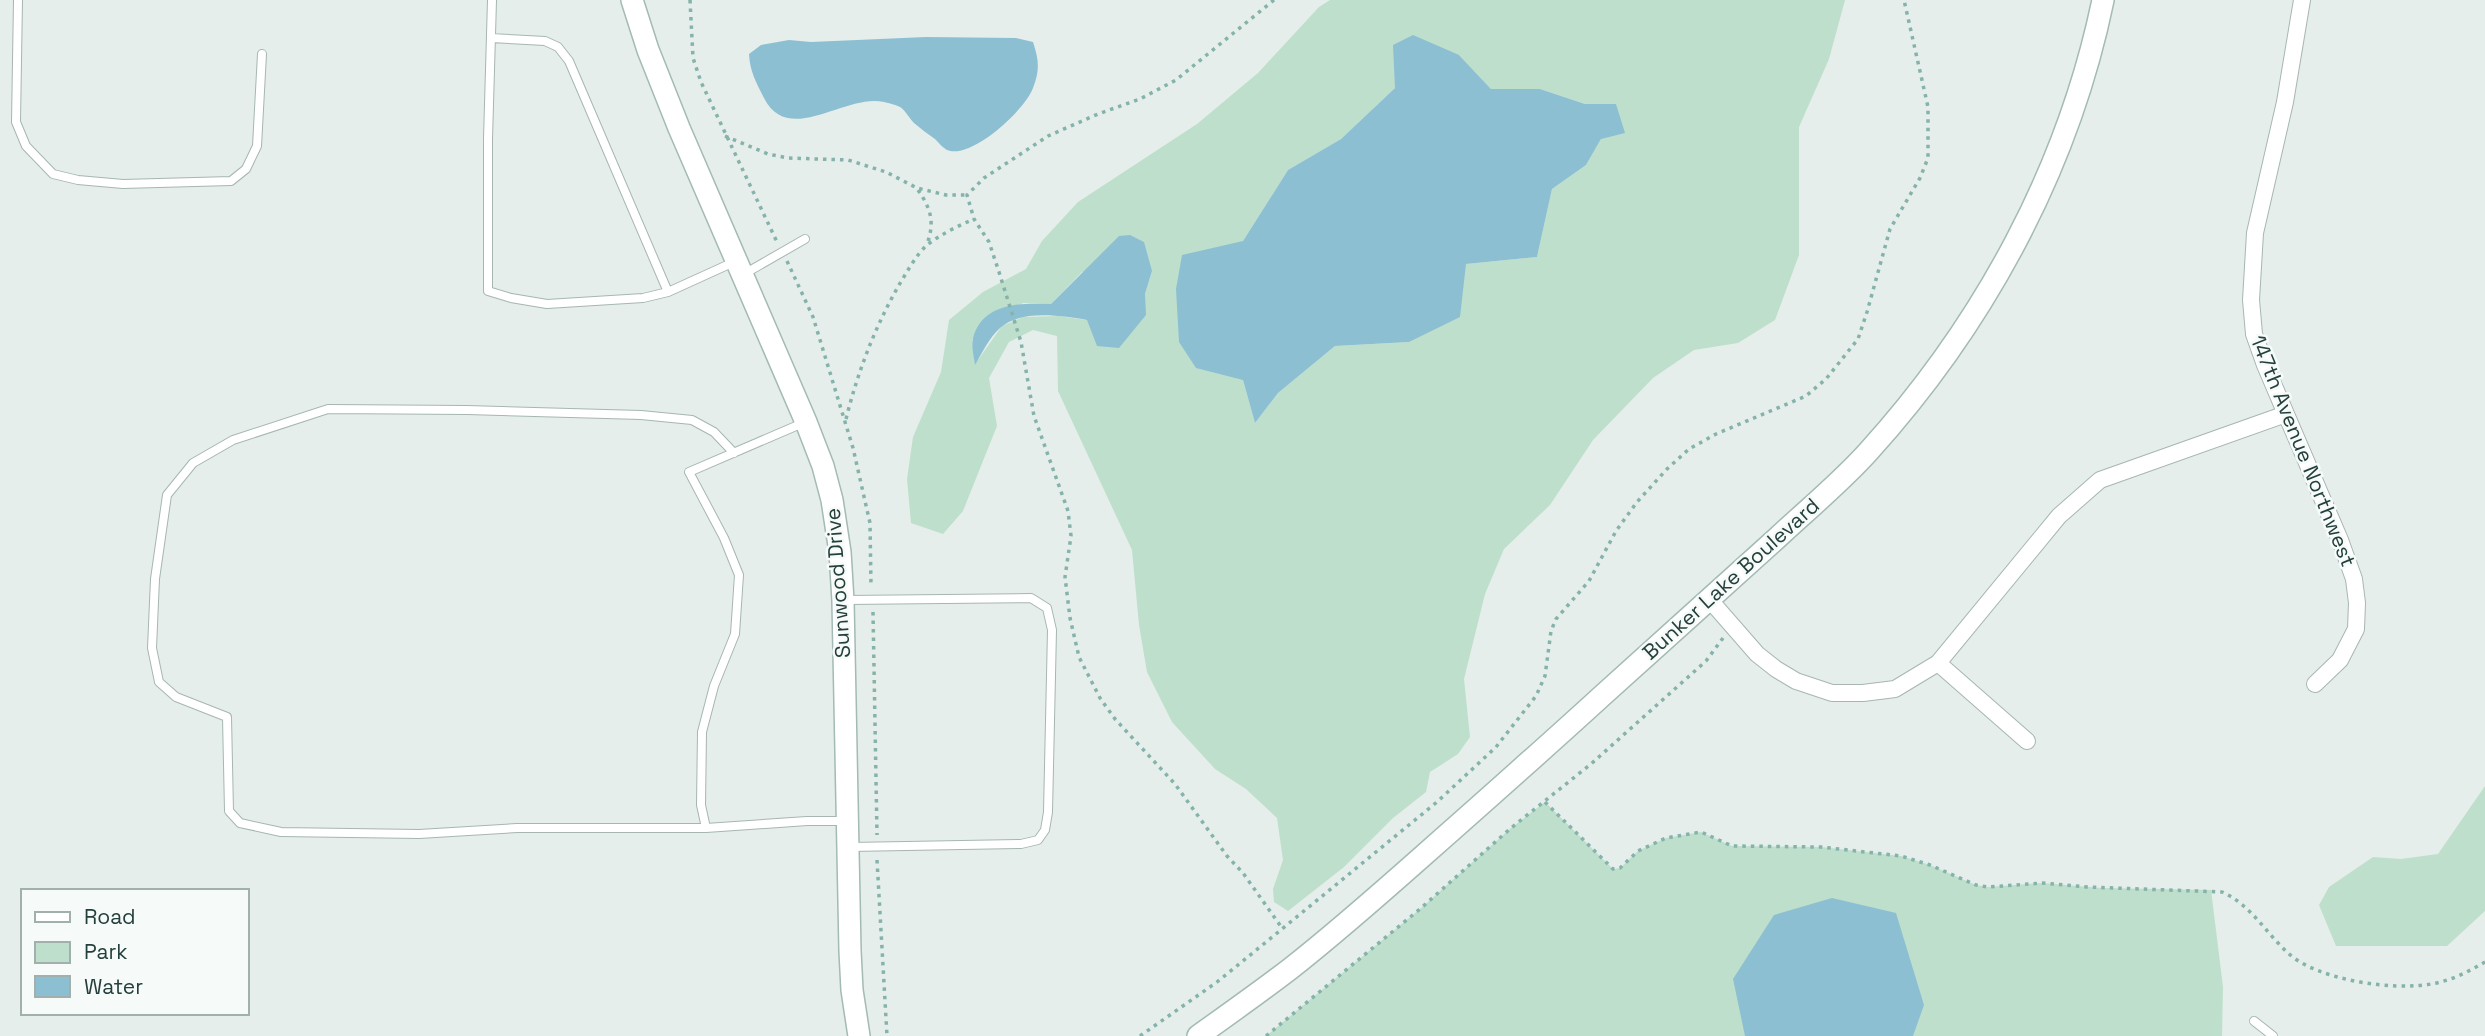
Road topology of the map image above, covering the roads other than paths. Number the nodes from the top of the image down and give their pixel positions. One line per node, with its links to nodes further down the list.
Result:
1 (18, 0): 7 (lane)
2 (492, 0): 6 (lane)
3 (632, 0): 9 (main road, Sunwood Drive)
4 (2103, 0): 14 (main road, Bunker Lake Boulevard)
5 (2302, 0): 11 (street, 147th Avenue Northwest)
6 (491, 37): 10 (lane); 10 (lane)
7 (262, 54)
8 (805, 239): 9 (lane)
9 (739, 268): 10 (lane); 12 (main road, Sunwood Drive)
10 (668, 292)
11 (2286, 414): 16 (street); 17 (street, 147th Avenue Northwest)
12 (806, 422): 13 (lane); 15 (main road, Sunwood Drive)
13 (734, 453): 20 (lane); 20 (lane)
14 (1709, 599): 16 (street); 24 (main road, Bunker Lake Boulevard)
15 (843, 601): 19 (main road, Sunwood Drive); 21 (lane)
16 (1938, 663): 18 (street)
17 (2315, 684)
18 (2027, 741)
19 (848, 821): 20 (lane); 21 (main road, Sunwood Drive)
20 (706, 828)
21 (849, 847): 23 (main road, Sunwood Drive)
22 (2254, 1021): 25 (lane)
23 (859, 1036)
24 (1198, 1036)
25 (2273, 1036)

